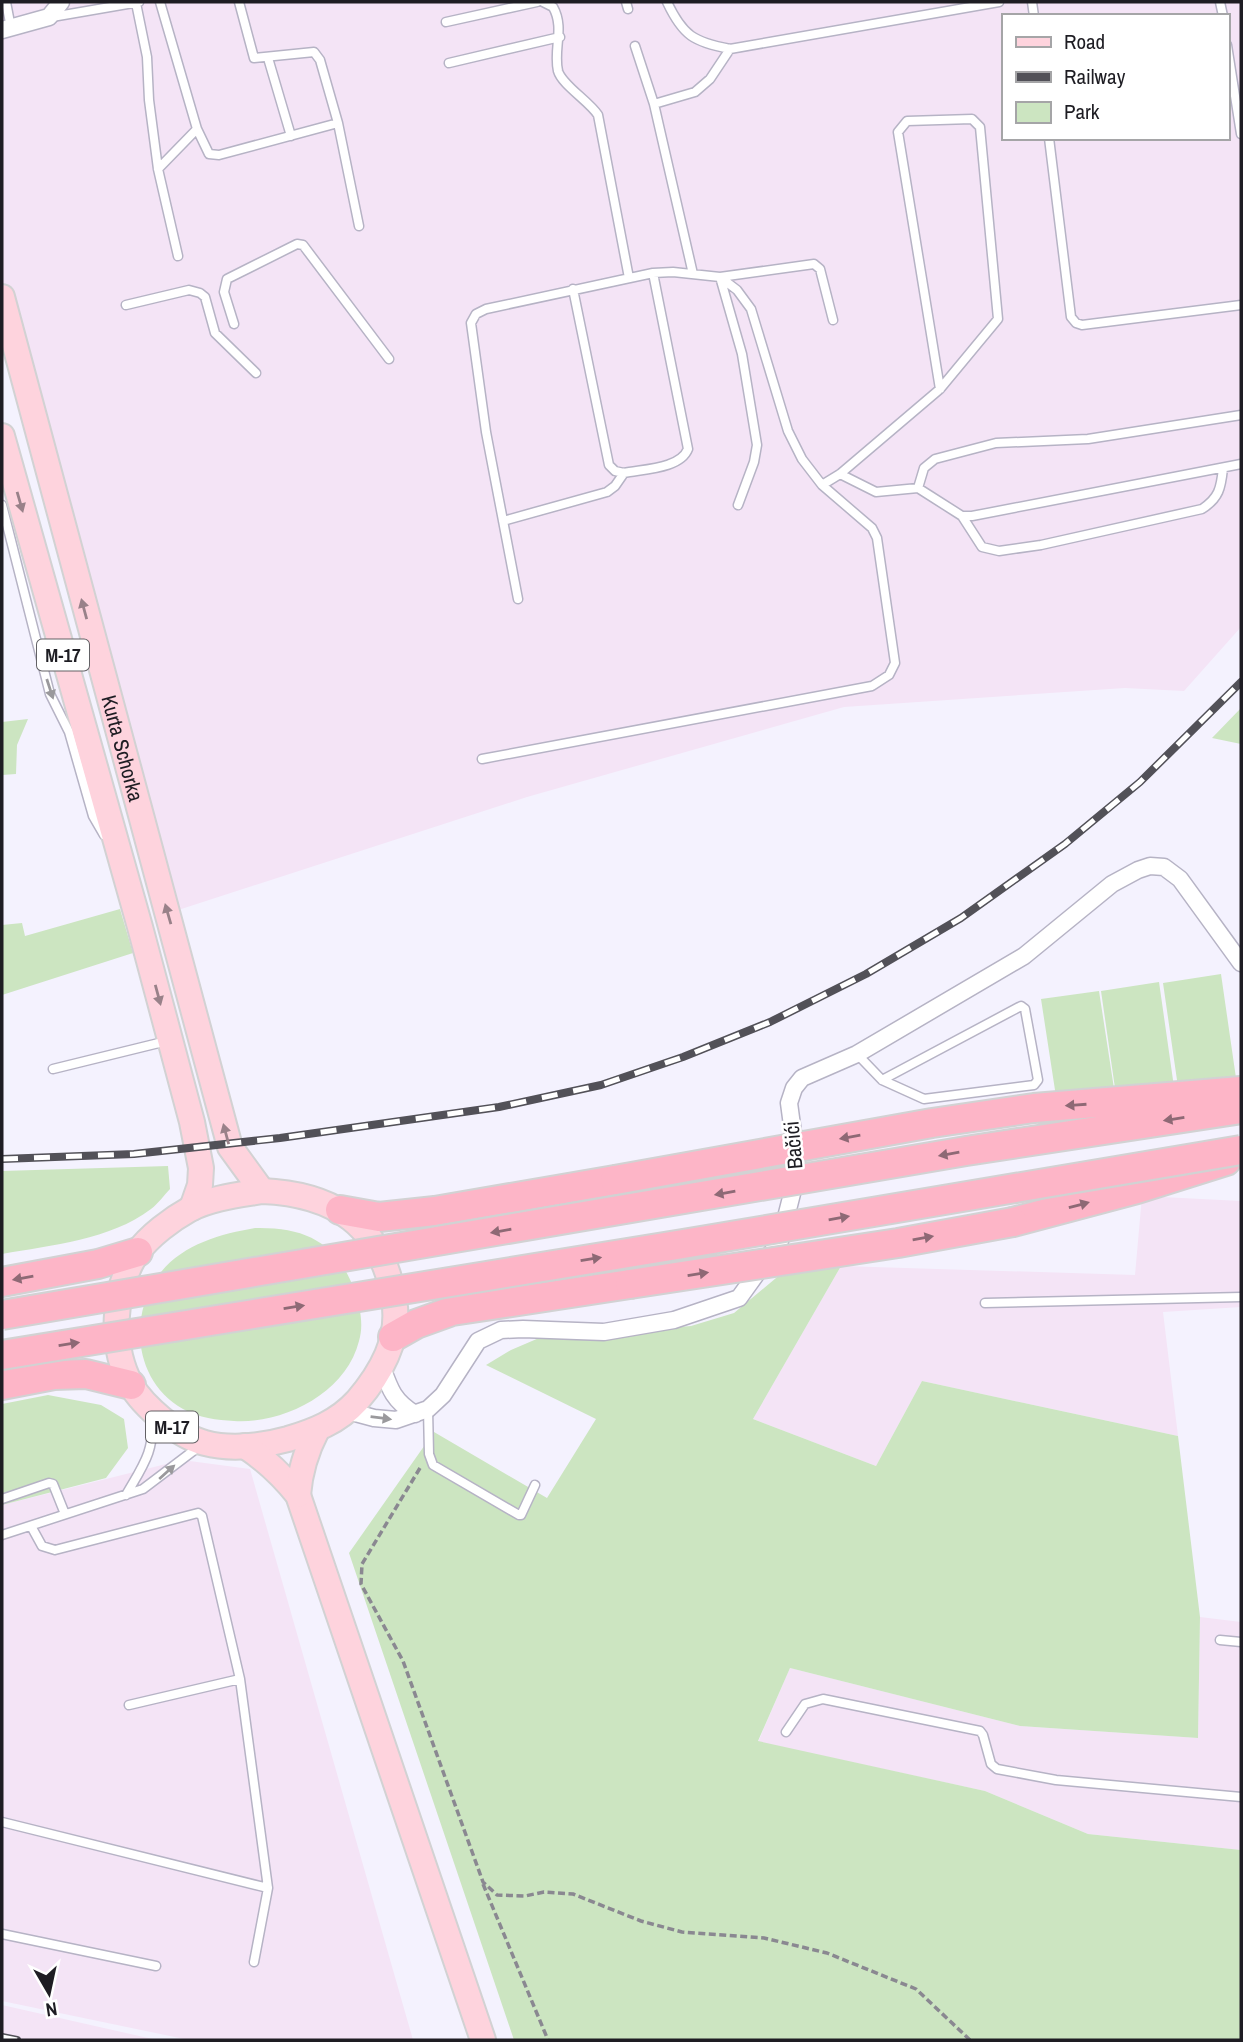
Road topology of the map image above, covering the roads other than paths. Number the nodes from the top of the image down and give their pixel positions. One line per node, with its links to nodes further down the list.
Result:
1 (6, 2): 13 (lane)
2 (61, 2): 11 (street)
3 (137, 2): 11 (lane); 26 (lane)
4 (160, 2): 22 (lane)
5 (239, 2): 17 (lane)
6 (537, 2): 12 (lane)
7 (543, 2): 14 (lane)
8 (667, 2): 16 (lane)
9 (999, 2): 10 (lane)
10 (970, 4): 16 (lane)
11 (49, 17): 13 (street)
12 (446, 22)
13 (6, 29)
14 (560, 37): 19 (lane); 32 (lane)
15 (635, 46): 20 (lane)
16 (730, 49): 20 (lane)
17 (268, 58): 21 (lane); 24 (lane)
18 (1229, 59): 23 (lane)
19 (449, 63)
20 (654, 104): 30 (lane)
21 (338, 123): 24 (lane); 27 (lane)
22 (197, 130): 24 (lane); 26 (lane)
23 (1241, 134)
24 (291, 136)
25 (1049, 140): 36 (lane)
26 (158, 169): 28 (lane)
27 (359, 226)
28 (178, 256)
29 (653, 273): 30 (lane); 32 (lane); 46 (lane)
30 (693, 274): 31 (lane)
31 (720, 277): 37 (lane); 48 (lane); 51 (lane)
32 (629, 278): 33 (lane)
33 (572, 289): 46 (lane); 53 (lane)
34 (2, 296): 66 (main road, Kurta Schorka / M-17, one-way to 34)
35 (126, 305): 40 (lane)
36 (1241, 305)
37 (833, 320)
38 (234, 324): 39 (lane)
39 (389, 359)
40 (256, 373)
41 (940, 389): 41 (lane); 47 (lane)
42 (1241, 415): 49 (lane)
43 (2, 436): 56 (main road, Kurta Schorka / M-17, one-way to 56)
44 (1241, 464): 45 (lane)
45 (1223, 468): 52 (lane); 52 (lane)
46 (624, 473): 53 (lane)
47 (840, 474): 48 (lane); 49 (lane)
48 (822, 485): 55 (lane)
49 (918, 488): 52 (lane)
50 (2, 505): 56 (lane, one-way to 56)
51 (738, 505)
52 (962, 516)
53 (503, 520): 54 (lane)
54 (518, 598)
55 (482, 759)
56 (125, 874): 58 (main road, Kurta Schorka / M-17, one-way to 58)
57 (1241, 963): 59 (street, Bačići)
58 (170, 1040): 60 (lane); 67 (main road, Kurta Schorka / M-17)
59 (856, 1054): 61 (lane); 81 (street, Bačići)
60 (53, 1069)
61 (883, 1080): 61 (lane)
62 (1241, 1091): 68 (highway, one-way to 68, bridge)
63 (1241, 1109): 73 (highway, one-way to 73, bridge)
64 (1241, 1150): 75 (highway, one-way to 64, bridge)
65 (1241, 1156): 74 (highway, one-way to 65, bridge)
66 (262, 1191): 67 (main road, M-17); 68 (main road, M-17)
67 (192, 1208): 69 (main road, M-17)
68 (340, 1210): 74 (main road, M-17)
69 (138, 1252): 70 (highway, one-way to 70); 78 (main road, M-17)
70 (2, 1282)
71 (1241, 1297): 72 (lane)
72 (985, 1303)
73 (2, 1315)
74 (393, 1337): 76 (main road, M-17)
75 (2, 1355)
76 (382, 1367): 80 (main road, M-17); 81 (street)
77 (2, 1385): 78 (highway)
78 (131, 1385): 79 (main road, M-17)
79 (150, 1409): 83 (main road, M-17); 86 (lane)
80 (348, 1411): 81 (street, one-way to 81); 82 (main road, M-17)
81 (421, 1412): 85 (lane)
82 (317, 1430): 84 (main road, M-17); 87 (main road)
83 (204, 1443): 84 (main road, M-17); 86 (lane, one-way to 83)
84 (245, 1446): 87 (main road)
85 (535, 1485)
86 (126, 1494): 89 (lane)
87 (298, 1495): 103 (main road)
88 (2, 1499): 89 (lane)
89 (65, 1514): 90 (lane)
90 (31, 1526): 91 (lane); 94 (lane)
91 (2, 1535)
92 (1220, 1640): 93 (lane)
93 (1241, 1642)
94 (240, 1679): 95 (lane); 99 (lane)
95 (129, 1705)
96 (786, 1732): 97 (lane)
97 (1241, 1797)
98 (2, 1822): 99 (lane)
99 (268, 1888): 101 (lane)
100 (2, 1934): 102 (lane)
101 (254, 1962)
102 (156, 1966)
103 (483, 2040)

